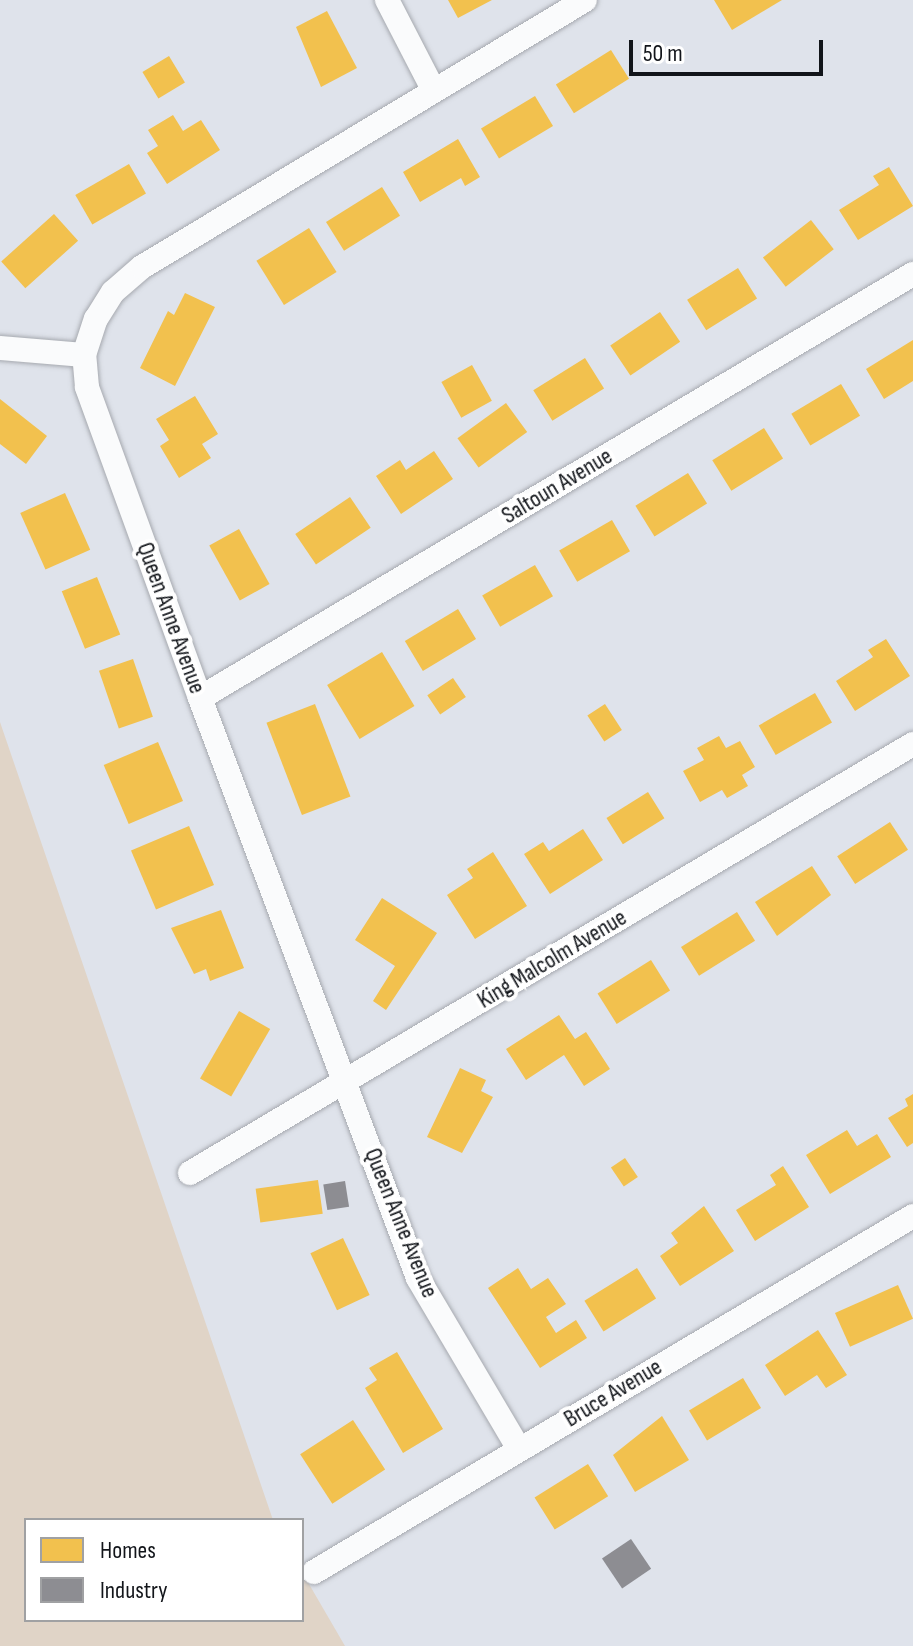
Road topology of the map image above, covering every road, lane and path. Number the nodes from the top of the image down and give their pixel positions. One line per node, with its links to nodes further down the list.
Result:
1 (387, 0): 3 (street)
2 (585, 0): 3 (street, Queen Anne Avenue)
3 (433, 89): 6 (street, Queen Anne Avenue)
4 (913, 274): 7 (street, Saltoun Avenue)
5 (0, 348): 6 (street)
6 (84, 355): 7 (street, Queen Anne Avenue)
7 (200, 698): 9 (street, Queen Anne Avenue)
8 (913, 744): 9 (street, King Malcolm Avenue)
9 (345, 1082): 10 (street, King Malcolm Avenue); 12 (street, Queen Anne Avenue)
10 (190, 1173)
11 (913, 1216): 12 (street, Bruce Avenue)
12 (519, 1449): 13 (street, Bruce Avenue)
13 (314, 1572)

